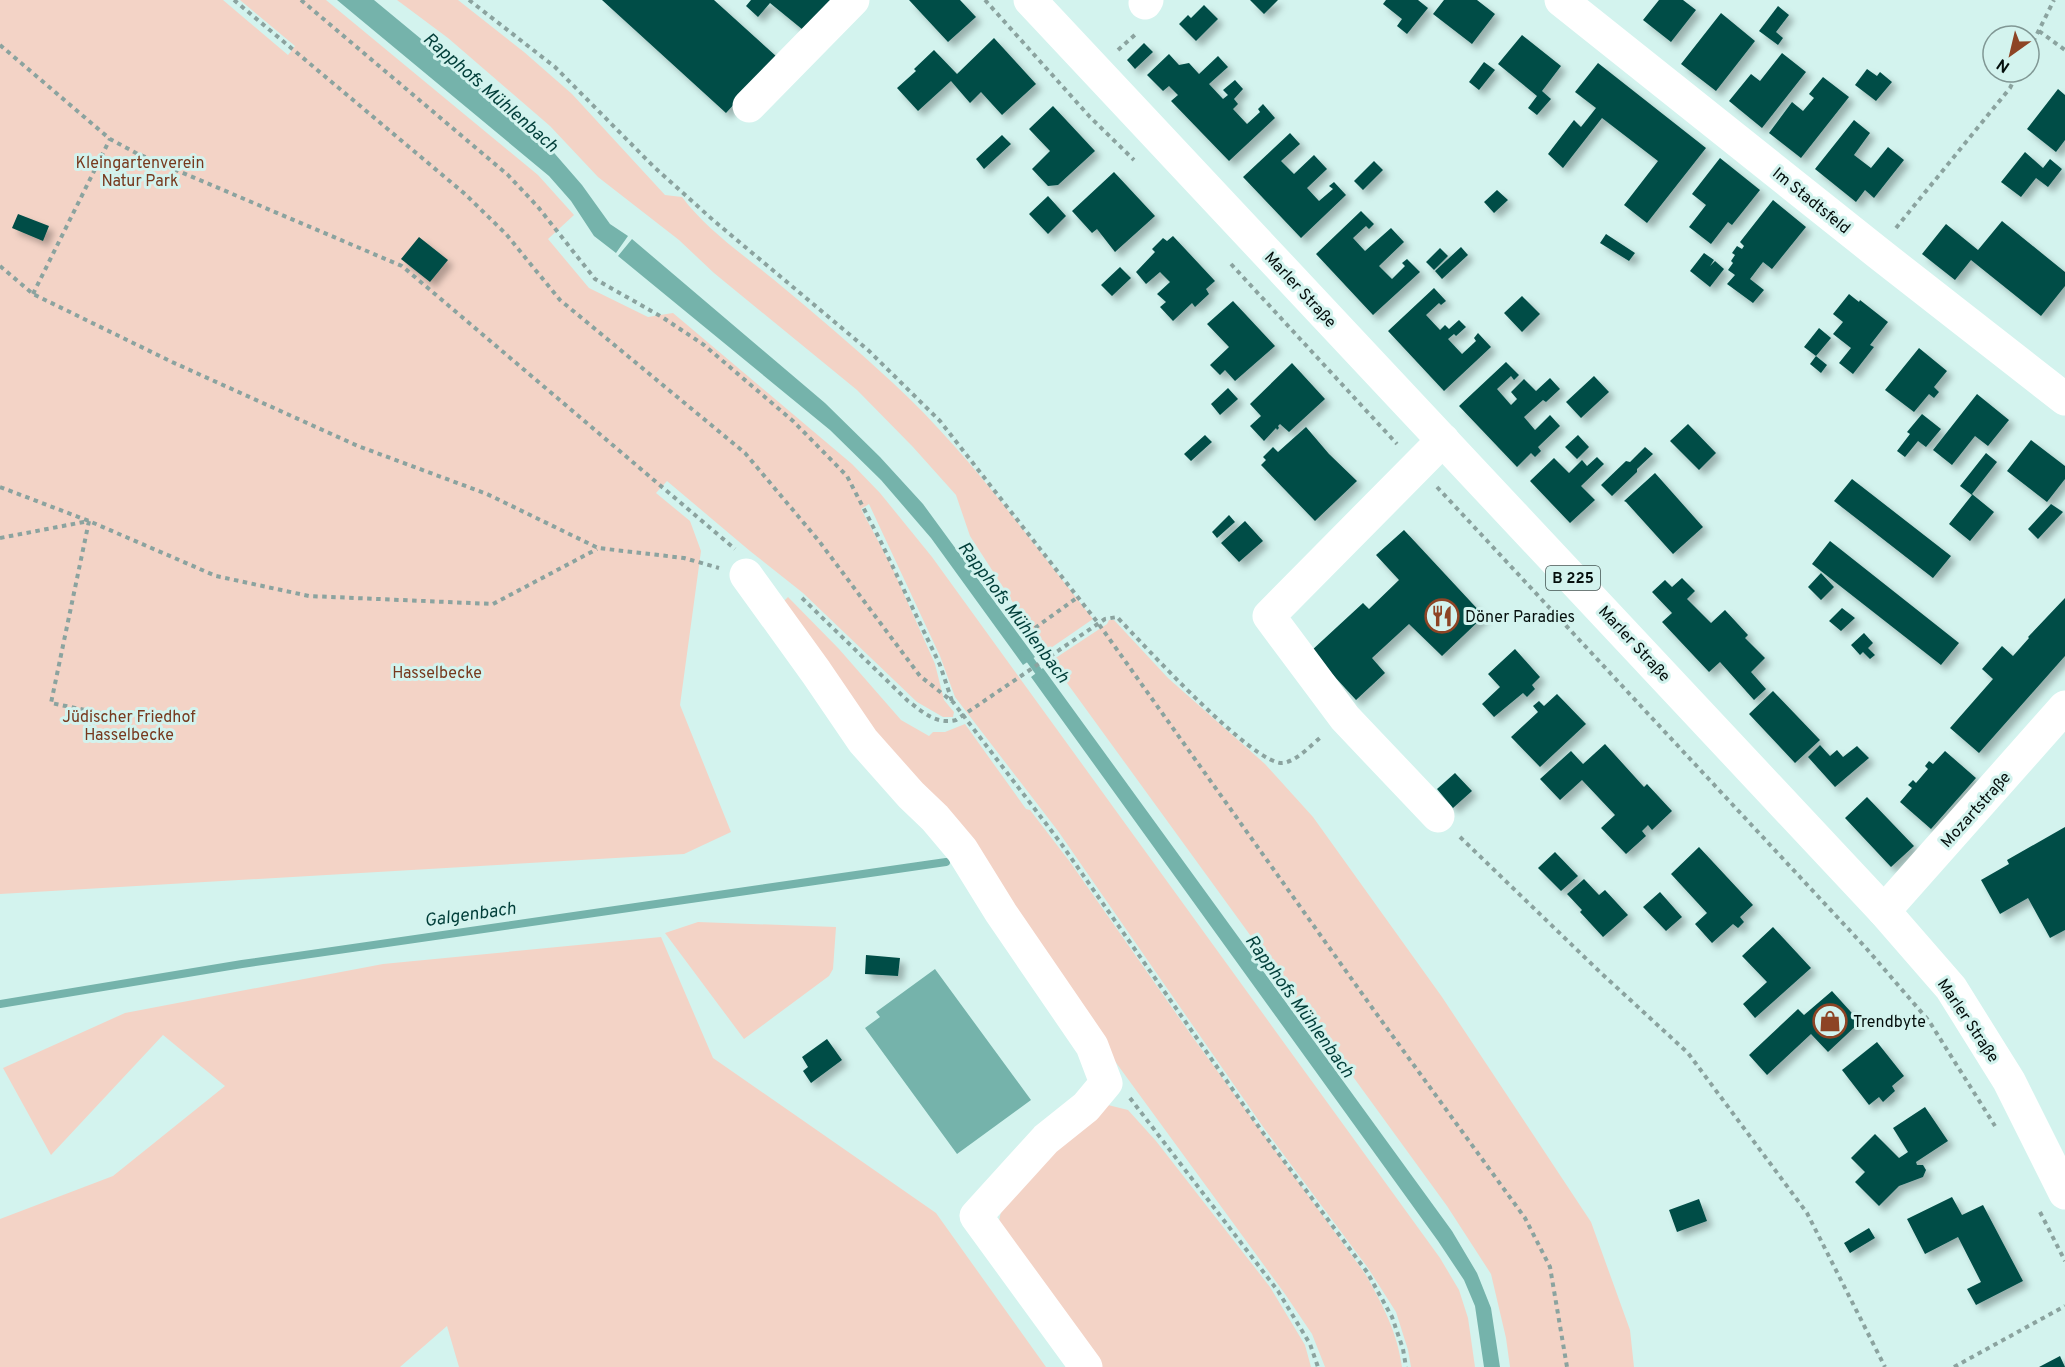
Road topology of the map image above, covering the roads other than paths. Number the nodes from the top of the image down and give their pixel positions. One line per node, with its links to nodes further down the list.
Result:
1 (853, 0): 4 (main road)
2 (1030, 0): 6 (main road, Marler Straße / B 225)
3 (1562, 0): 5 (main road, Im Stadtsfeld)
4 (748, 106)
5 (2065, 399)
6 (1443, 440): 9 (main road); 10 (main road, Marler Straße / B 225)
7 (744, 565): 12 (main road)
8 (2065, 707): 10 (main road, Mozartstraße)
9 (1438, 816)
10 (1884, 911): 11 (main road, Marler Straße / B 225)
11 (2051, 1201)
12 (1086, 1367)

